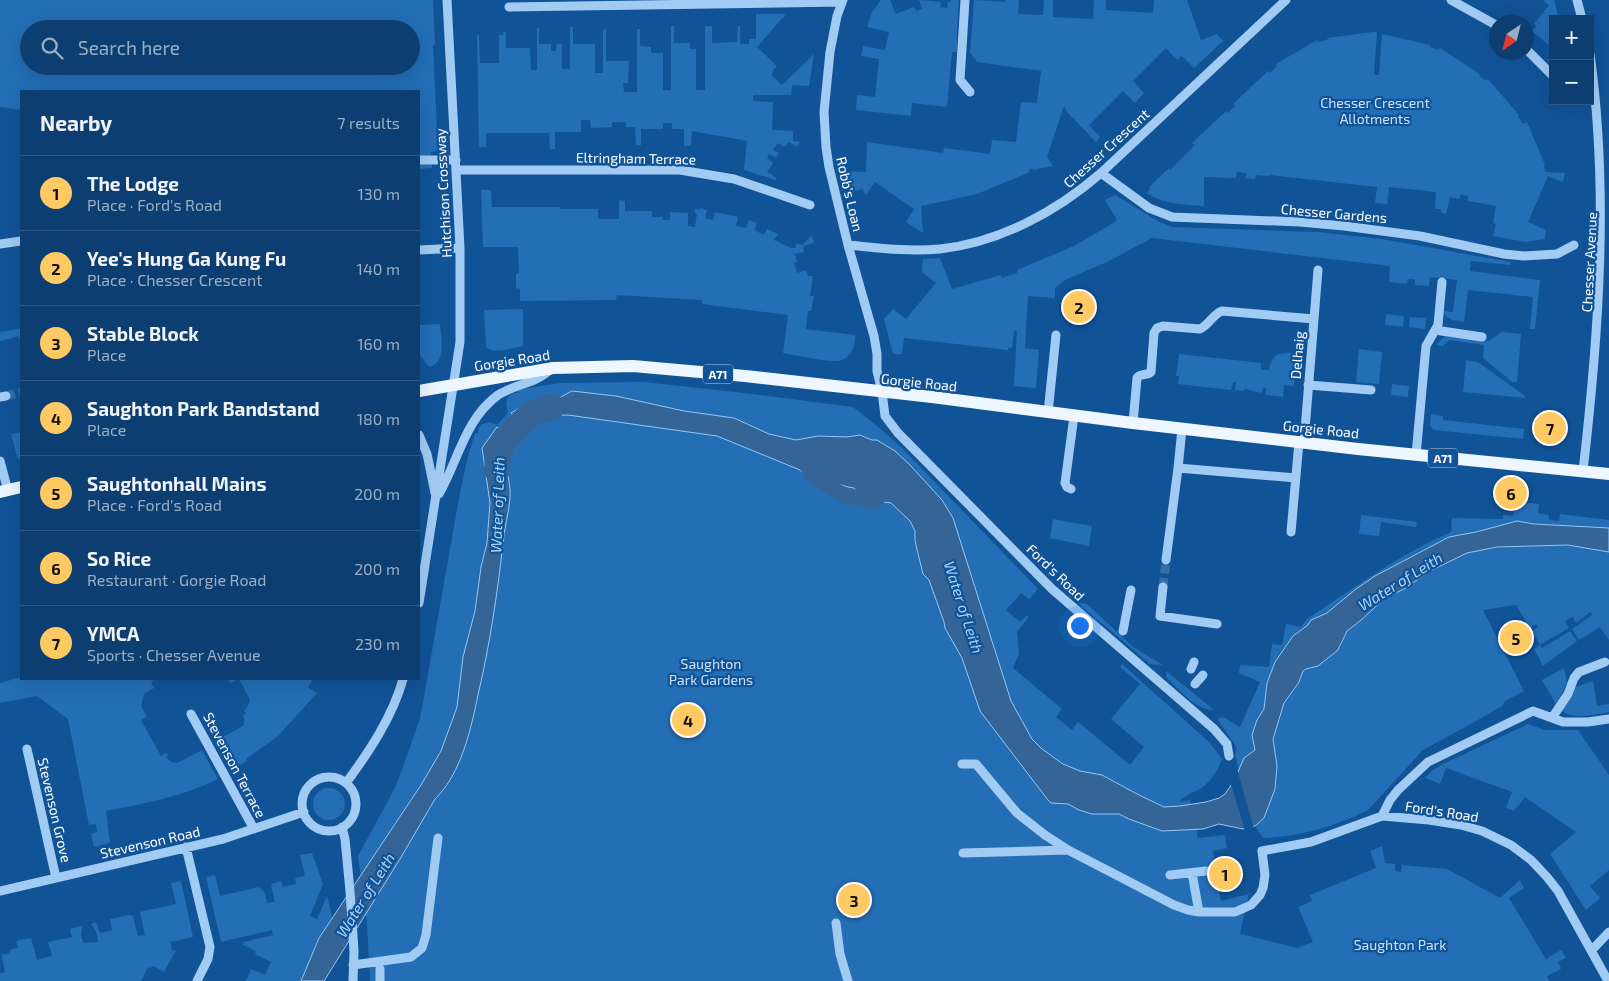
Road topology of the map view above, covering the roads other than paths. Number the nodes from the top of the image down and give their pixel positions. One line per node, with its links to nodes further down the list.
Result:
1 (448, 0): 17 (street, Hutchison Crossway)
2 (965, 0): 15 (street)
3 (1286, 0): 19 (street, Chesser Crescent)
4 (1451, 0): 11 (street)
5 (1577, 0): 10 (street)
6 (842, 1): 7 (street); 23 (street, Robb's Loan)
7 (742, 2): 8 (street)
8 (607, 3): 9 (street)
9 (509, 7)
10 (1581, 15)
11 (1489, 21)
12 (1534, 57): 13 (street)
13 (1549, 72)
14 (1594, 88): 28 (street, Chesser Avenue)
15 (970, 92)
16 (420, 160): 17 (street)
17 (456, 160): 18 (street, Hutchison Crossway)
18 (456, 170): 20 (street, Eltringham Terrace); 25 (street, Hutchison Crossway)
19 (1101, 173): 23 (street, Chesser Crescent); 24 (street, Chesser Gardens)
20 (810, 205)
21 (20, 240): 22 (street)
22 (0, 244)
23 (848, 245): 39 (street, Robb's Loan)
24 (1574, 246)
25 (460, 248): 26 (street); 35 (street, Hutchison Crossway)
26 (420, 250)
27 (1318, 270): 30 (street, Delhaig)
28 (1607, 277): 49 (street, Chesser Avenue)
29 (1442, 282): 31 (street)
30 (1314, 319): 36 (street, Delhaig); 42 (street)
31 (1435, 330): 33 (street); 46 (street)
32 (1056, 335): 40 (street)
33 (1482, 337)
34 (553, 368): 35 (main road, Gorgie Road / A71); 39 (main road, Gorgie Road / A71); 55 (street)
35 (455, 384): 38 (main road, Gorgie Road / A71); 55 (street, Hutchison Crossway)
36 (1308, 385): 37 (street); 45 (street, Delhaig)
37 (1371, 390)
38 (420, 391)
39 (882, 392): 40 (main road, Gorgie Road / A71); 71 (street, Ford's Road)
40 (1048, 413): 41 (main road, Gorgie Road / A71)
41 (1074, 416): 42 (main road, Gorgie Road / A71); 53 (street)
42 (1133, 423): 43 (main road, Gorgie Road / A71)
43 (1182, 429): 45 (main road, Gorgie Road / A71); 48 (street)
44 (420, 437): 55 (street)
45 (1301, 442): 46 (main road, Gorgie Road / A71); 51 (street, Delhaig)
46 (1416, 455): 49 (main road, Gorgie Road / A71)
47 (0, 461): 54 (street)
48 (1178, 468): 51 (street); 57 (street)
49 (1583, 471): 50 (main road, Gorgie Road / A71)
50 (1609, 474)
51 (1296, 478): 56 (street, Delhaig)
52 (20, 487): 54 (main road)
53 (1071, 489)
54 (4, 492)
55 (436, 498): 60 (street, Hutchison Crossway)
56 (1291, 532)
57 (1166, 560)
58 (1163, 587): 61 (street)
59 (1131, 590): 62 (street)
60 (420, 597)
61 (1217, 624)
62 (1123, 631)
63 (1605, 662): 68 (street)
64 (1203, 675): 66 (street)
65 (404, 680): 73 (street)
66 (1195, 684)
67 (191, 714): 77 (street, Stevenson Terrace)
68 (1552, 718): 69 (street, Ford's Road); 75 (street, Ford's Road)
69 (1609, 718)
70 (27, 749): 85 (street, Stevenson Grove)
71 (1229, 756)
72 (962, 764): 80 (street, Ford's Road)
73 (346, 783): 74 (street); 76 (street)
74 (304, 812): 76 (street); 77 (street, Stevenson Road)
75 (1382, 816): 87 (street, Ford's Road); 90 (street, Ford's Road)
76 (342, 827): 91 (street)
77 (254, 829): 79 (street, Stevenson Road)
78 (438, 838): 91 (street)
79 (186, 848): 85 (street, Stevenson Road); 93 (street)
80 (1068, 850): 81 (street); 87 (street, Ford's Road)
81 (963, 853)
82 (1206, 871): 83 (street)
83 (1192, 873): 84 (street); 87 (street)
84 (1170, 875)
85 (56, 878): 86 (street, Stevenson Road)
86 (0, 891)
87 (1199, 912)
88 (836, 923): 96 (street)
89 (1609, 932): 90 (street)
90 (1592, 950): 97 (street, Ford's Road)
91 (353, 965): 94 (street)
92 (380, 969): 95 (street)
93 (196, 981)
94 (353, 981)
95 (380, 981)
96 (848, 981)
97 (1608, 981)

